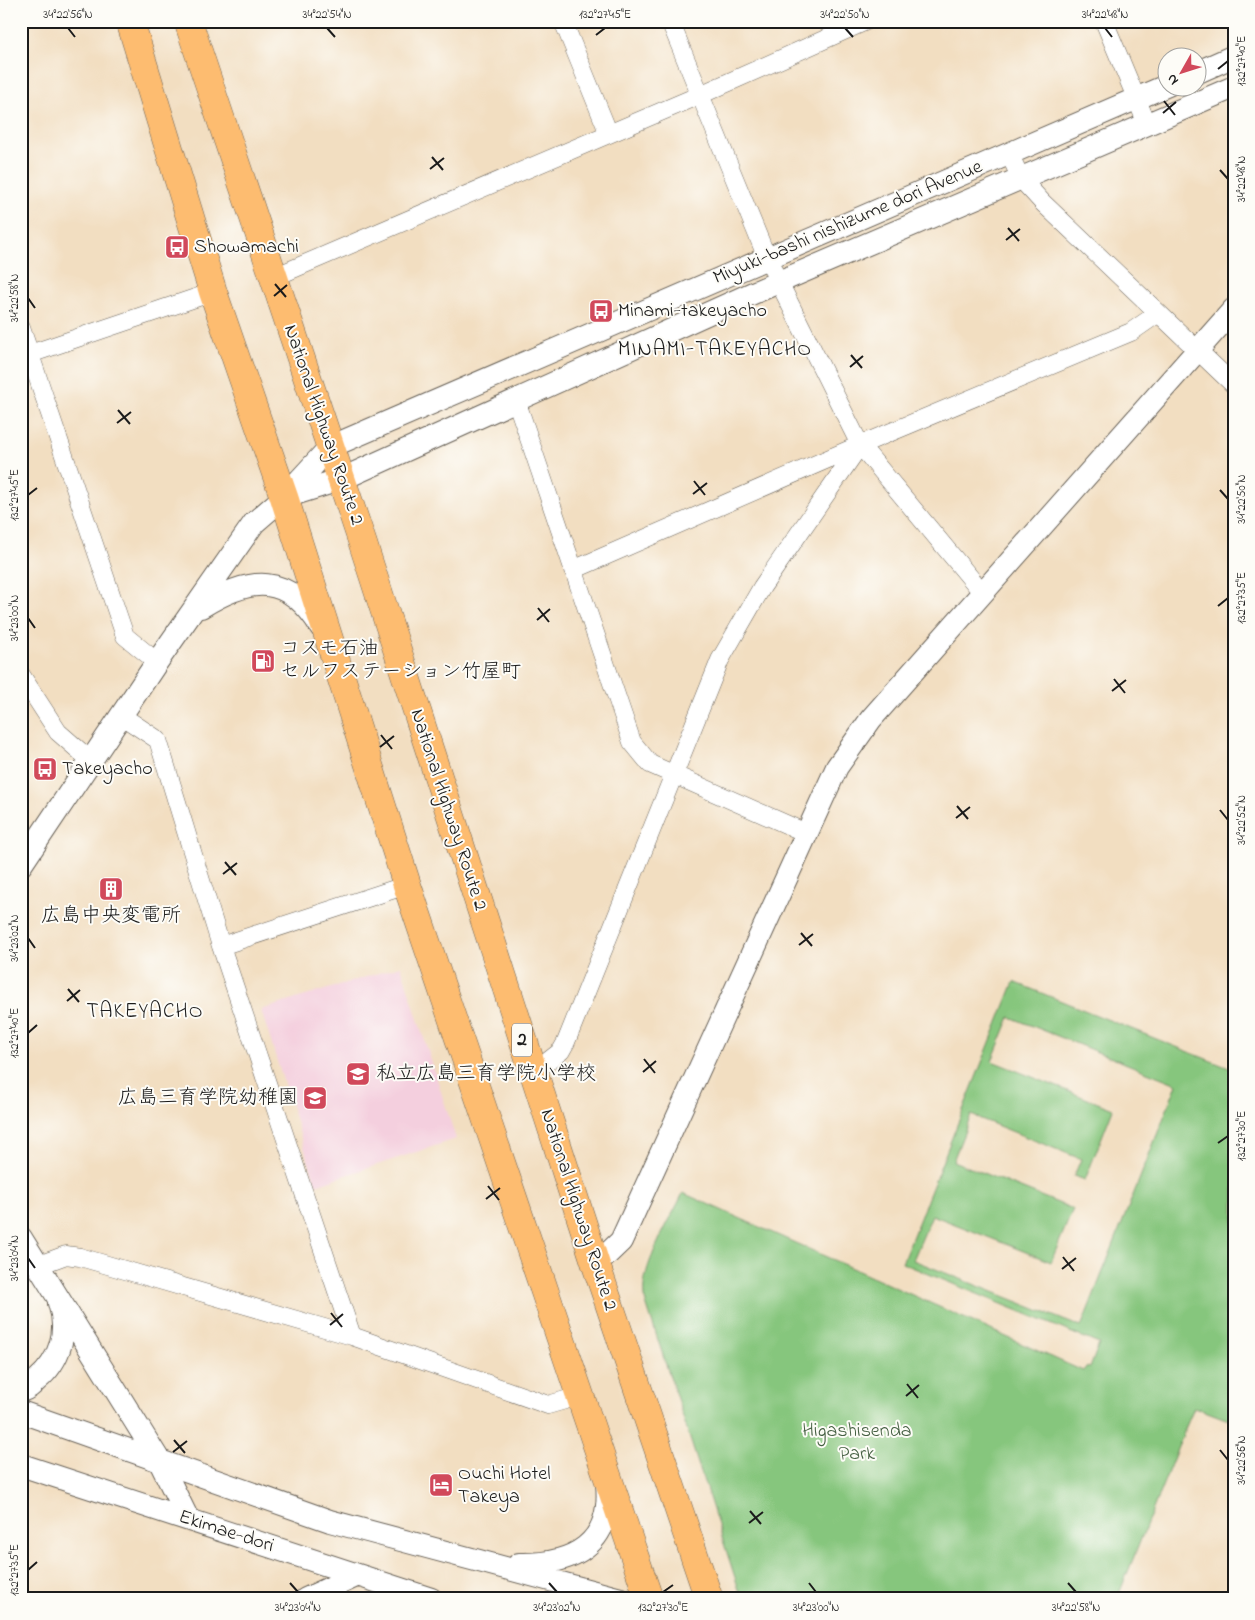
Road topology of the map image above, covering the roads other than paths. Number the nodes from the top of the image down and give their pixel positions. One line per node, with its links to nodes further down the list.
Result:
1 (130, 21): 20 (highway)
2 (188, 21): 18 (highway, National Highway Route 2 / 2)
3 (563, 21): 14 (street)
4 (670, 21): 11 (street)
5 (866, 21): 11 (street)
6 (1104, 21): 12 (street)
7 (1234, 56): 8 (street)
8 (1208, 68)
9 (1234, 87): 13 (street, Miyuki-bashi nishizume dori Avenue)
10 (1158, 89): 12 (street, Miyuki-bashi nishizume dori Avenue)
11 (700, 96): 14 (street); 17 (street)
12 (1136, 99): 13 (street); 15 (street, Miyuki-bashi nishizume dori Avenue)
13 (1148, 124): 16 (street, Miyuki-bashi nishizume dori Avenue)
14 (609, 134): 18 (street)
15 (1010, 153): 16 (street); 17 (street, Miyuki-bashi nishizume dori Avenue)
16 (1021, 179): 19 (street, Miyuki-bashi nishizume dori Avenue); 22 (street)
17 (767, 258): 19 (street); 29 (street, Miyuki-bashi nishizume dori Avenue)
18 (272, 278): 29 (highway, National Highway Route 2 / 2)
19 (779, 282): 27 (street, Miyuki-bashi nishizume dori Avenue); 28 (street)
20 (213, 292): 25 (street); 31 (highway)
21 (1234, 309): 24 (street)
22 (1157, 314): 24 (street); 28 (street)
23 (21, 328): 25 (street)
24 (1197, 351): 26 (street); 33 (street)
25 (26, 356): 36 (street)
26 (1234, 385)
27 (516, 400): 30 (street, Miyuki-bashi nishizume dori Avenue); 32 (street)
28 (860, 445): 32 (street); 33 (street); 40 (street)
29 (330, 447): 30 (highway, National Highway Route 2 / 2); 31 (street, Miyuki-bashi nishizume dori Avenue)
30 (342, 479): 31 (street, Miyuki-bashi nishizume dori Avenue); 45 (highway, National Highway Route 2 / 2)
31 (284, 497): 34 (street); 35 (highway)
32 (573, 570): 40 (street)
33 (982, 592): 41 (street)
34 (195, 611): 35 (street); 36 (street)
35 (328, 639): 43 (highway)
36 (157, 662): 38 (street)
37 (21, 675): 39 (street)
38 (122, 716): 39 (street); 44 (street)
39 (90, 760): 42 (street)
40 (673, 775): 41 (street); 45 (street)
41 (806, 834): 48 (street)
42 (24, 853)
43 (407, 885): 44 (street); 52 (highway)
44 (221, 946): 50 (street)
45 (533, 1073): 48 (highway, National Highway Route 2 / 2)
46 (21, 1238): 47 (street)
47 (39, 1265): 49 (street); 50 (street)
48 (596, 1265): 64 (highway, National Highway Route 2 / 2)
49 (53, 1288): 51 (street); 54 (street)
50 (352, 1336): 52 (street)
51 (21, 1391)
52 (580, 1396): 56 (highway)
53 (21, 1412): 54 (street)
54 (159, 1460): 57 (street); 58 (street)
55 (21, 1465): 57 (street, Ekimae-dori)
56 (605, 1468): 58 (street); 63 (highway)
57 (188, 1519): 59 (street, Ekimae-dori)
58 (493, 1563): 62 (street)
59 (358, 1575): 60 (street); 61 (street, Ekimae-dori)
60 (306, 1599)
61 (431, 1599)
62 (621, 1599)
63 (649, 1599)
64 (709, 1599)

